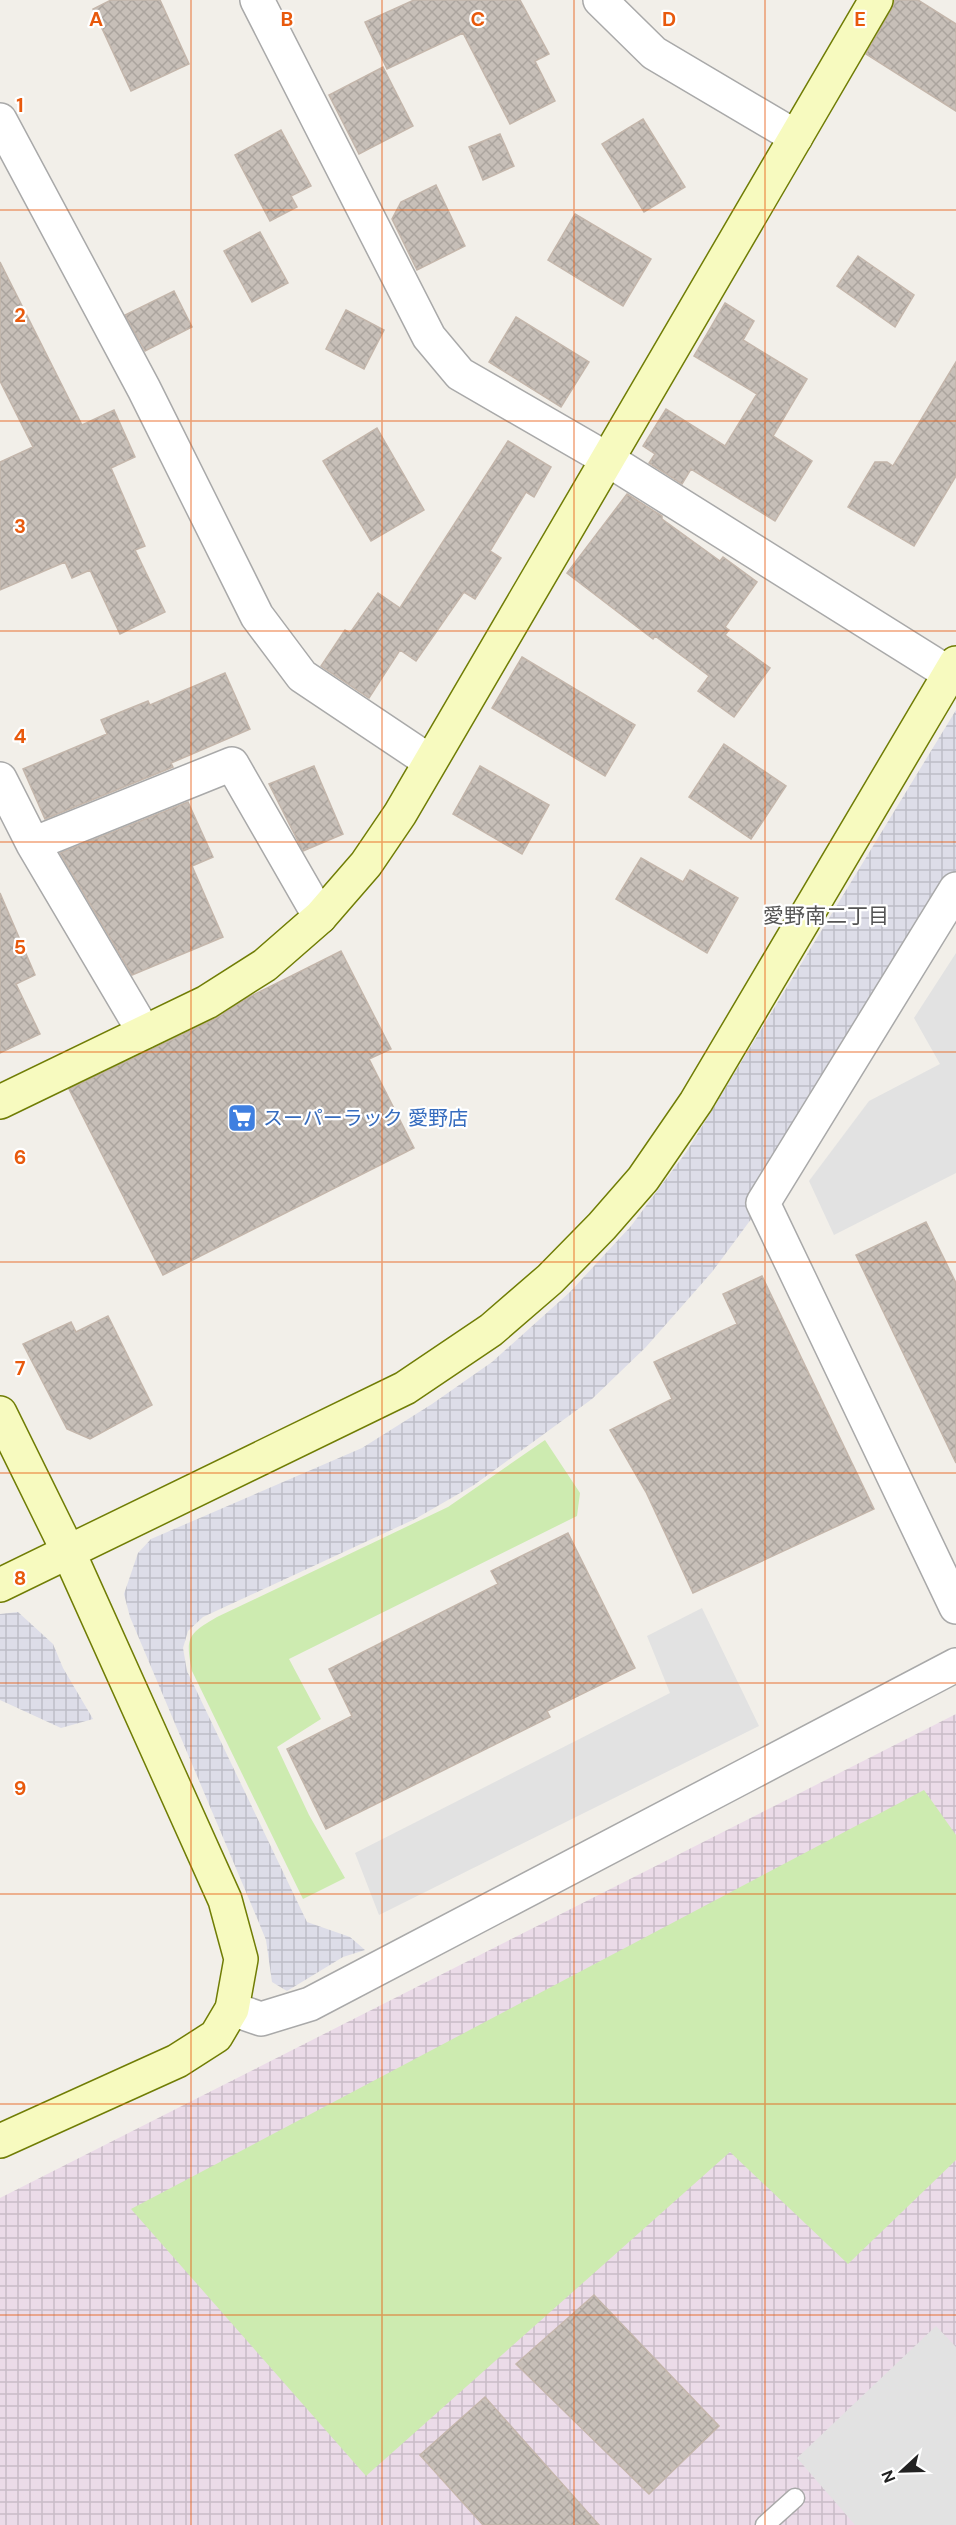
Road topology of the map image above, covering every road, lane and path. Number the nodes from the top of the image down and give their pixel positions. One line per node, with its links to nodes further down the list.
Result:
1 (257, 0): 6 (street)
2 (600, 0): 5 (street)
3 (876, 0): 5 (street)
4 (0, 120): 8 (street)
5 (796, 137): 6 (street)
6 (607, 459): 7 (street); 8 (street)
7 (953, 668): 16 (street)
8 (429, 761): 12 (street)
9 (0, 779): 10 (street)
10 (33, 844): 12 (street); 13 (street)
11 (956, 889): 18 (street)
12 (320, 917): 13 (street)
13 (144, 1032): 14 (street)
14 (0, 1102)
15 (0, 1413): 16 (street)
16 (68, 1551): 17 (street); 20 (street)
17 (0, 1585)
18 (956, 1607)
19 (956, 1665): 20 (street)
20 (232, 2009): 21 (street)
21 (0, 2141)
22 (795, 2498): 23 (lane)
23 (765, 2525)

